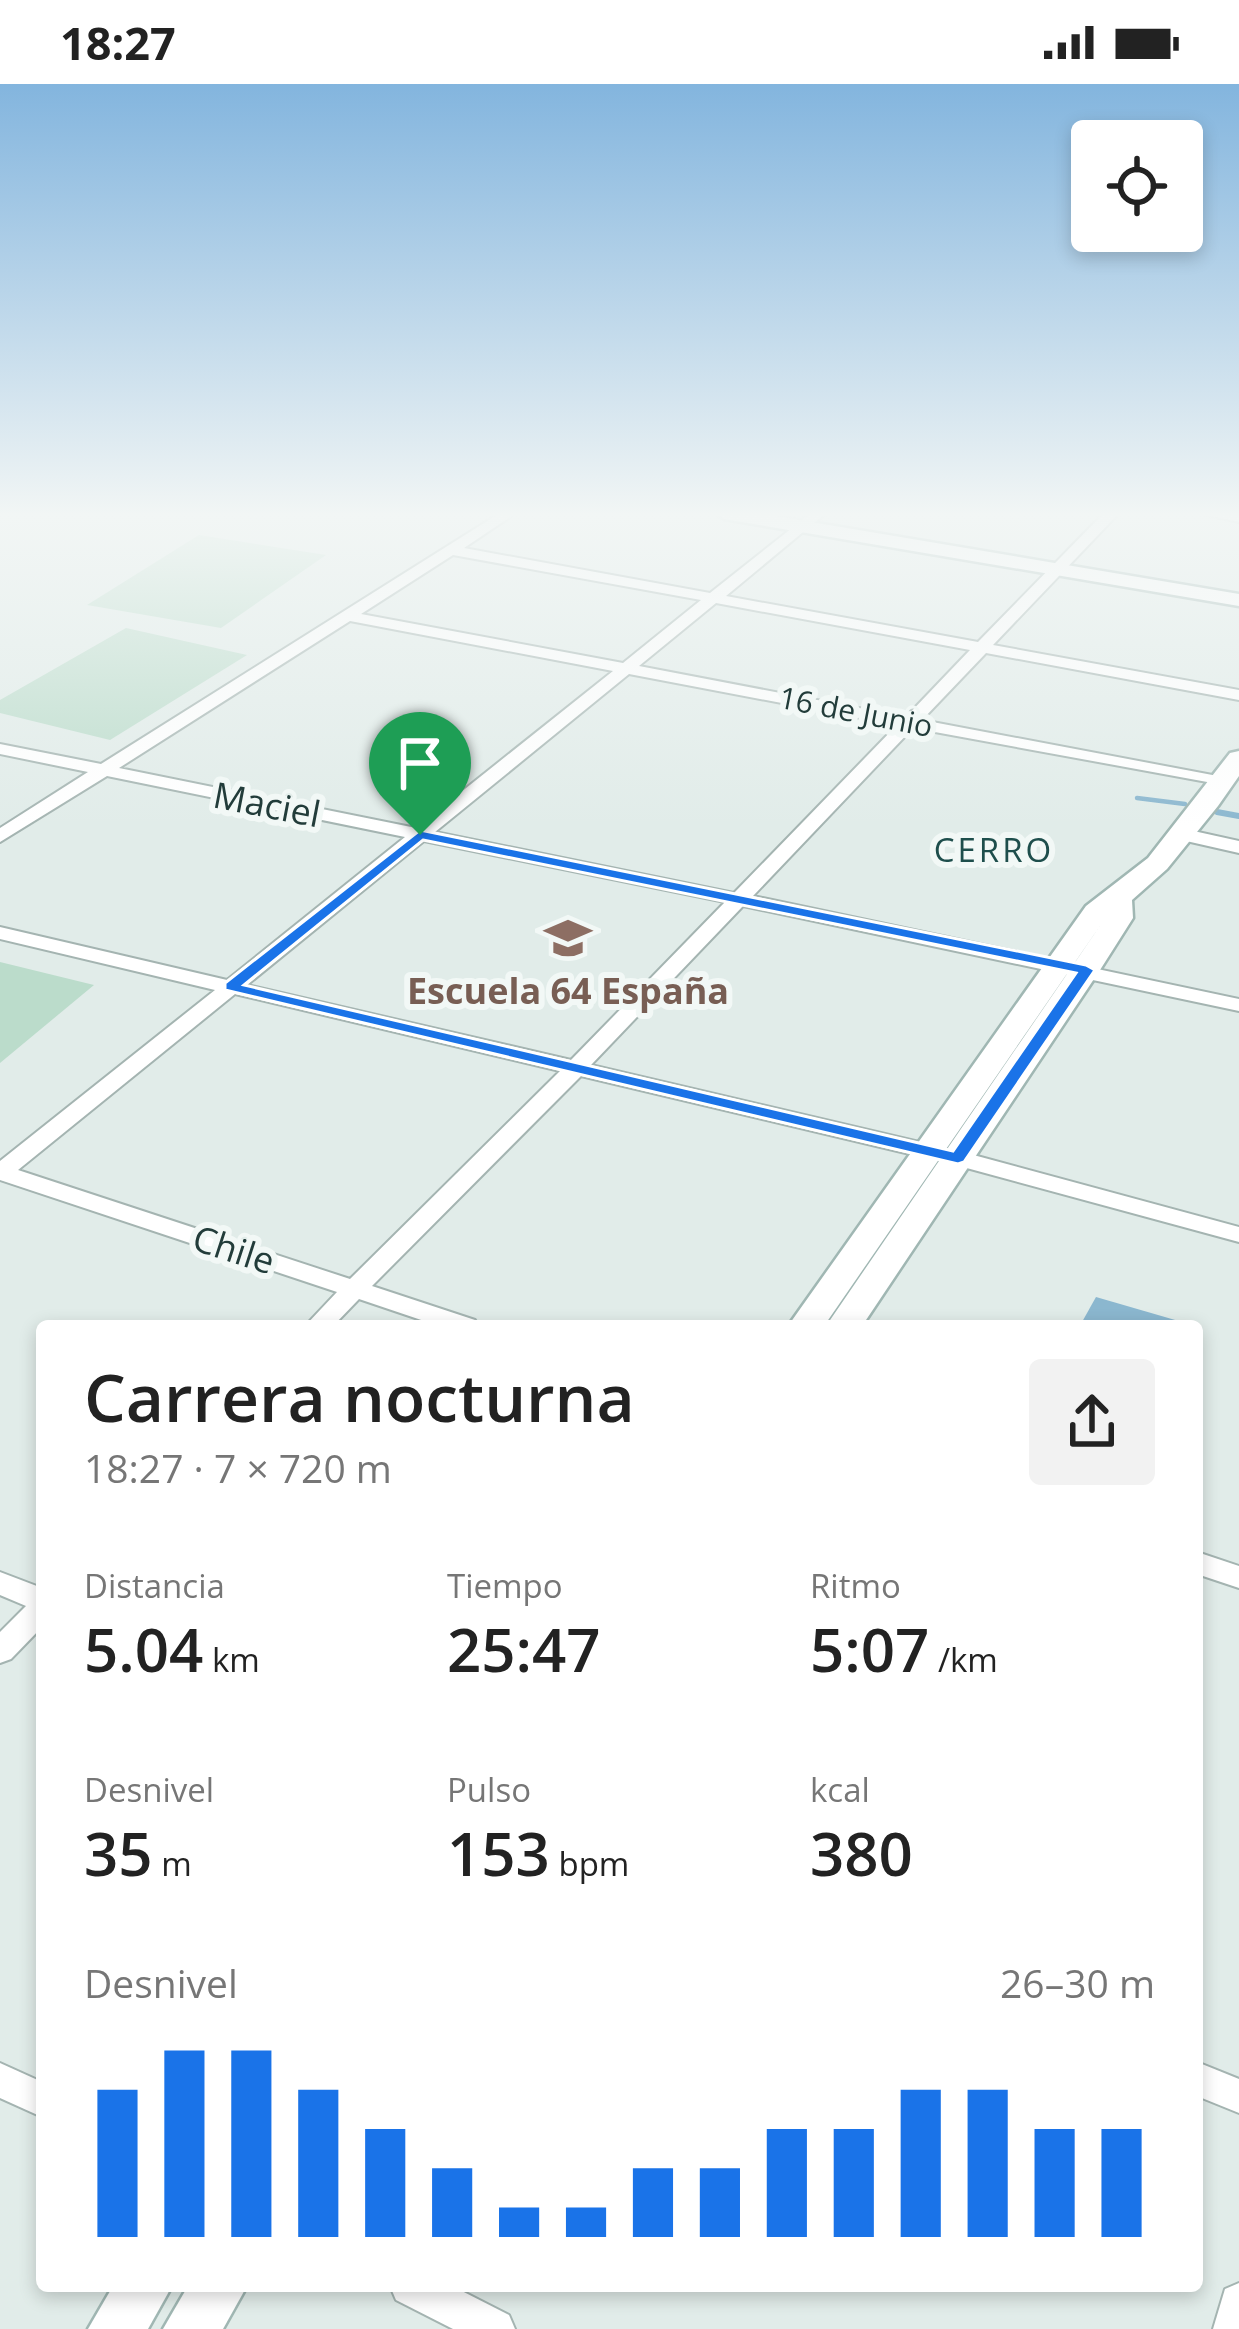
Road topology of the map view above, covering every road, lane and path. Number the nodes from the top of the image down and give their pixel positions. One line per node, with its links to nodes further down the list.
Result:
1 (345, 618): 12 (street)
2 (357, 618): 7 (street, 16 de Junio)
3 (689, 618): 7 (street)
4 (828, 618): 6 (street)
5 (1010, 618): 6 (street)
6 (982, 646): 8 (street); 9 (street)
7 (627, 668): 9 (street, 16 de Junio); 15 (street)
8 (1239, 695)
9 (909, 721): 13 (street, 16 de Junio); 18 (street)
10 (0, 749): 12 (street, Maciel)
11 (1239, 758): 13 (street)
12 (101, 771): 15 (street, Maciel); 16 (street)
13 (1222, 782): 14 (street)
14 (1180, 834): 17 (street); 20 (street)
15 (420, 835): 18 (street, Maciel); 21 (street)
16 (0, 836)
17 (1239, 847)
18 (737, 901): 20 (street, Maciel); 23 (street)
19 (0, 933): 21 (street)
20 (1072, 967): 22 (street, Maciel); 24 (street)
21 (231, 987): 23 (street); 25 (street)
22 (1239, 1005)
23 (574, 1070): 24 (street); 27 (street)
24 (942, 1155): 26 (street); 30 (street); 31 (street)
25 (1, 1173): 27 (street, Chile)
26 (1239, 1235)
27 (354, 1289): 28 (street); 29 (street, Chile)
28 (324, 1320)
29 (448, 1320)
30 (811, 1320)
31 (847, 1320)
32 (1203, 1565): 33 (street)
33 (1239, 1577)
34 (0, 1583): 35 (street)
35 (36, 1601)
36 (36, 1611): 37 (street)
37 (0, 1651)
38 (0, 2080): 41 (street)
39 (1203, 2081): 40 (street)
40 (1239, 2096)
41 (36, 2098)
42 (142, 2292): 46 (street)
43 (216, 2292): 47 (street)
44 (422, 2292): 48 (street)
45 (1239, 2303): 49 (street)
46 (116, 2329)
47 (191, 2329)
48 (495, 2329)
49 (1233, 2329)

